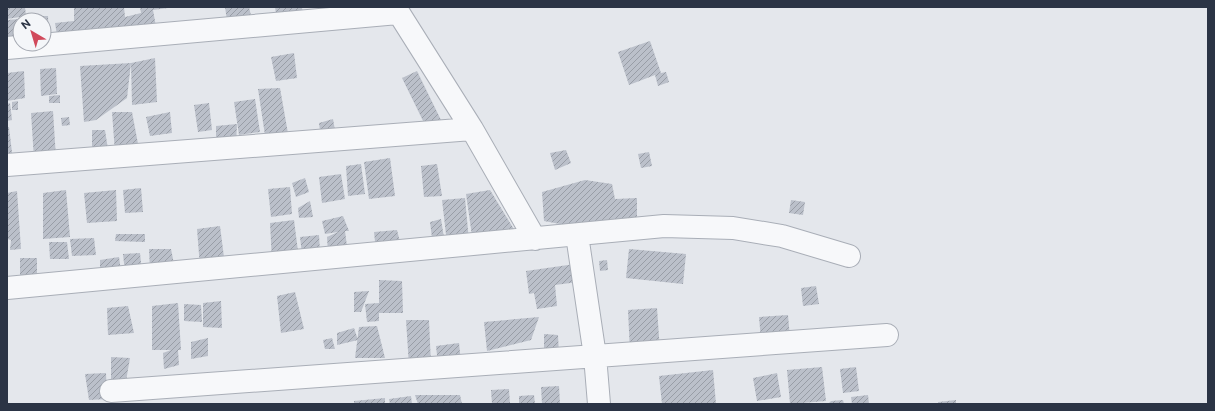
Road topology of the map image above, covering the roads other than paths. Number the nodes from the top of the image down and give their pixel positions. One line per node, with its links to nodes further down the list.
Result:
1 (396, 10): 2 (street); 3 (street)
2 (7, 48)
3 (472, 129): 4 (street); 6 (street)
4 (7, 165)
5 (577, 235): 6 (street); 7 (street); 10 (street)
6 (535, 239): 8 (street)
7 (849, 256)
8 (7, 288)
9 (887, 335): 10 (street)
10 (595, 356): 11 (street); 12 (street)
11 (111, 391)
12 (599, 404)

